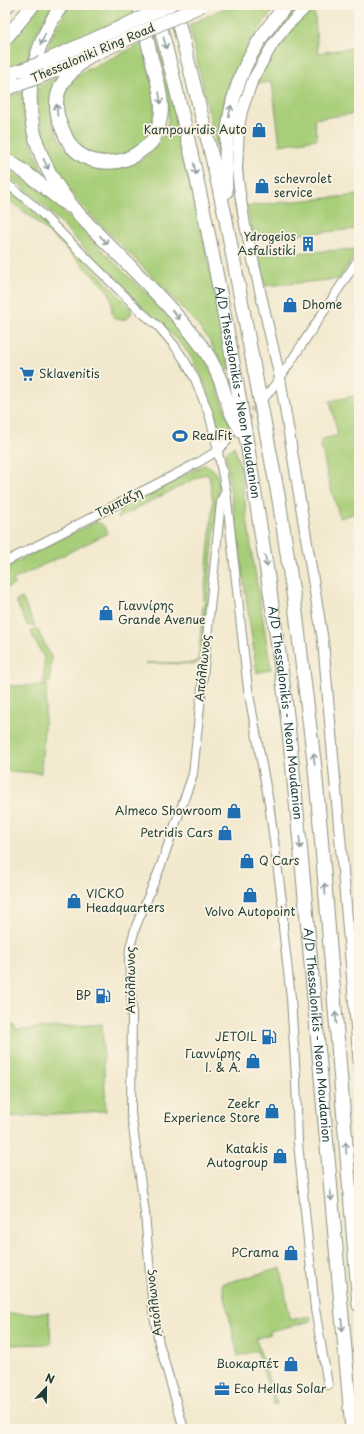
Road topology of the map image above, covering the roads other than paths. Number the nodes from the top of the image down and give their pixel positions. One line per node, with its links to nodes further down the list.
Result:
1 (11, 5): 11 (street)
2 (33, 5): 12 (highway)
3 (62, 5): 18 (highway, one-way to 18)
4 (139, 5): 13 (highway, one-way to 13)
5 (155, 5): 24 (highway, A/D Thessalonikis - Neon Moudanion, one-way to 24)
6 (169, 5): 14 (highway, Thessaloniki Ring Road, bridge)
7 (174, 5): 19 (highway, A/D Thessalonikis - Neon Moudanion)
8 (202, 5): 13 (highway, Thessaloniki Ring Road, bridge)
9 (287, 5): 19 (highway, one-way to 9)
10 (309, 5): 21 (street)
11 (5, 12)
12 (5, 39)
13 (89, 56): 15 (highway, Thessaloniki Ring Road, bridge)
14 (5, 76)
15 (5, 89)
16 (5, 160): 18 (highway)
17 (5, 182): 25 (street)
18 (77, 212): 24 (highway, one-way to 24)
19 (226, 220): 29 (highway, A/D Thessalonikis - Neon Moudanion, one-way to 19)
20 (359, 258): 21 (street)
21 (280, 378): 22 (street); 28 (street)
22 (266, 396)
23 (229, 439): 25 (street, Τομπάζη)
24 (246, 441): 33 (highway, A/D Thessalonikis - Neon Moudanion, one-way to 33)
25 (217, 451): 26 (street); 27 (street, Τομπάζη)
26 (226, 491): 31 (street); 32 (street, Απόλλωνος)
27 (5, 562)
28 (359, 1066)
29 (357, 1247): 30 (highway, A/D Thessalonikis - Neon Moudanion)
30 (359, 1305)
31 (328, 1385)
32 (184, 1429)
33 (352, 1429)

